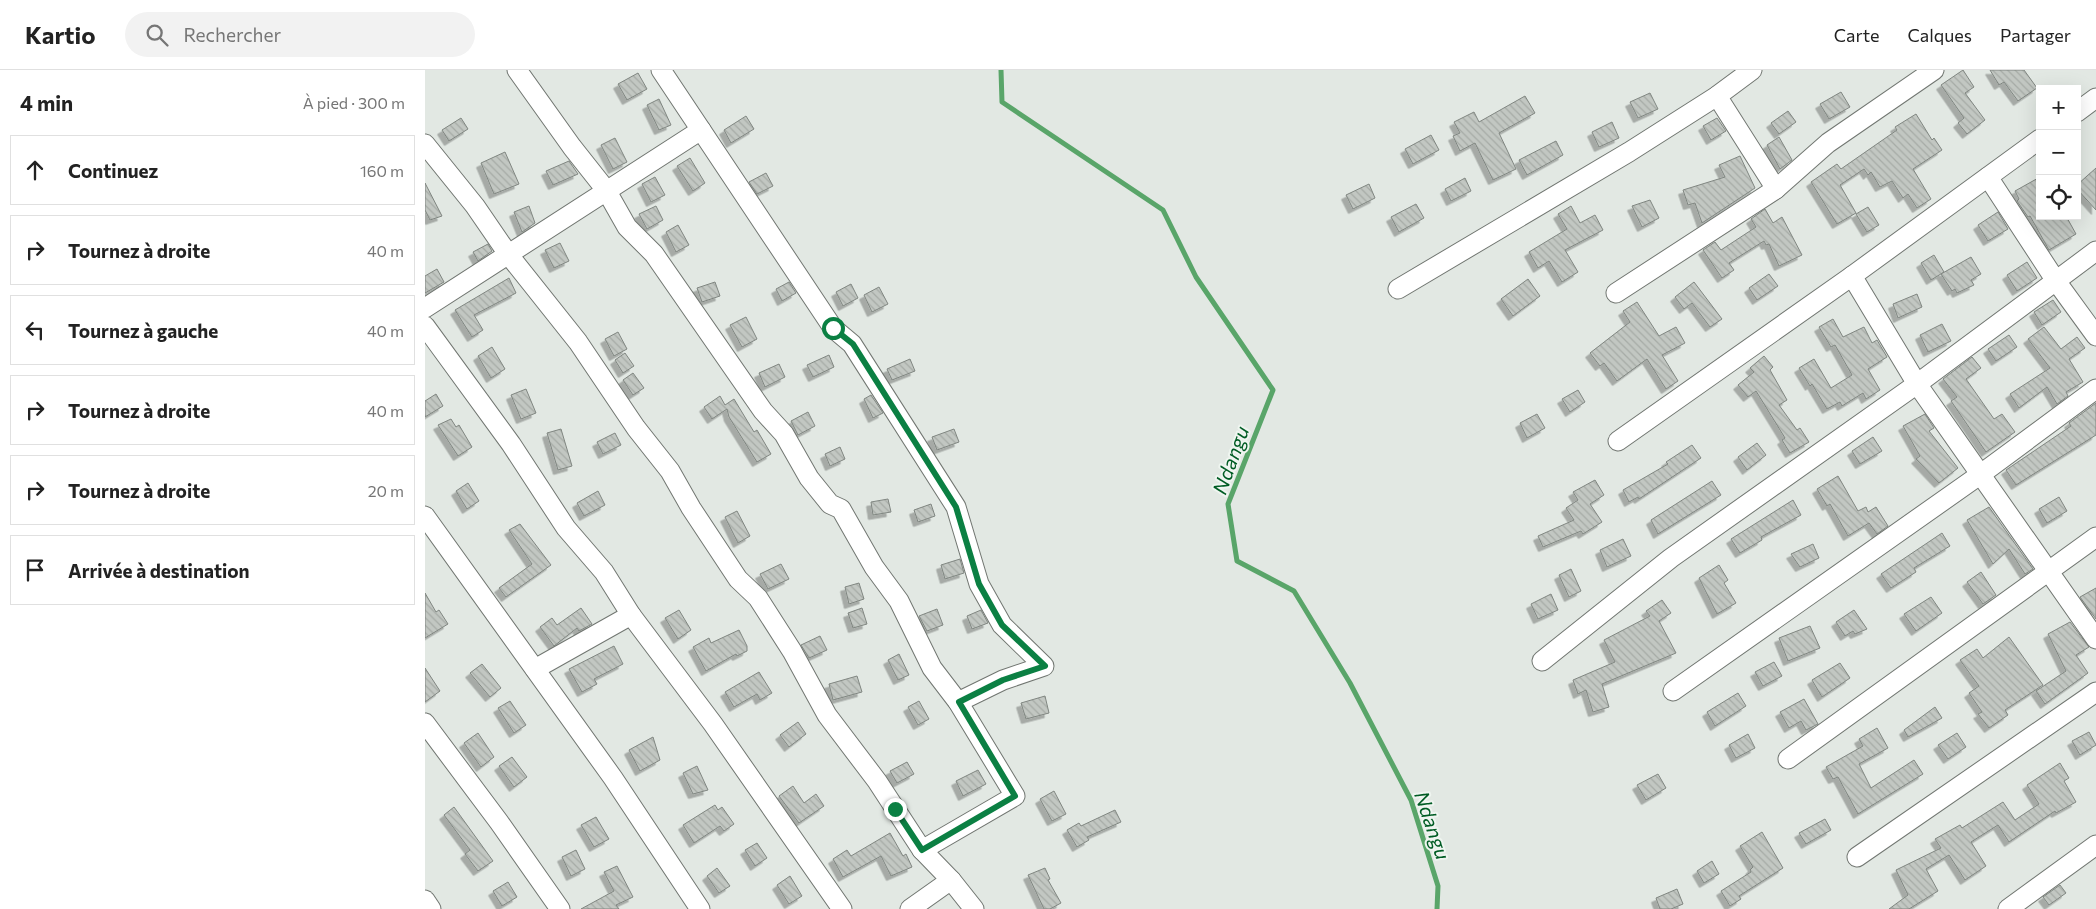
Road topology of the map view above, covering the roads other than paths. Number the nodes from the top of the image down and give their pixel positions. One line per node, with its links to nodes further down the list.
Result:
1 (517, 70): 13 (street)
2 (661, 70): 8 (street)
3 (1752, 70): 5 (street)
4 (1934, 70): 12 (street)
5 (1717, 96): 12 (street); 18 (street)
6 (2096, 98): 7 (street)
7 (2081, 109)
8 (701, 130): 13 (street); 36 (street)
9 (2036, 142): 11 (street)
10 (425, 144): 15 (street)
11 (1988, 177): 16 (street); 17 (street)
12 (1776, 189): 19 (street)
13 (606, 190): 15 (street); 36 (street)
14 (2096, 251): 17 (street)
15 (508, 254): 20 (street); 40 (street)
16 (1852, 276): 23 (street); 25 (street)
17 (2056, 281): 22 (street); 23 (street)
18 (1398, 289)
19 (1616, 293)
20 (425, 308)
21 (425, 326): 30 (street)
22 (2096, 336)
23 (1917, 384): 26 (street); 32 (street)
24 (2096, 389): 26 (street)
25 (1618, 441)
26 (1981, 474): 29 (street); 34 (street)
27 (425, 516): 33 (street)
28 (2096, 537): 29 (street)
29 (2049, 572): 31 (street); 38 (street)
30 (631, 615): 33 (street); 47 (street)
31 (2096, 639)
32 (1542, 661)
33 (535, 670): 46 (street)
34 (1673, 691)
35 (2096, 692): 41 (street)
36 (959, 702): 40 (street)
37 (425, 723): 45 (street)
38 (1788, 759)
39 (2096, 845): 50 (street)
40 (922, 850): 42 (street)
41 (1857, 857)
42 (951, 880): 48 (street); 49 (street)
43 (425, 900): 44 (street)
44 (431, 909)
45 (560, 909)
46 (700, 909)
47 (842, 909)
48 (910, 909)
49 (974, 909)
50 (2008, 909)

